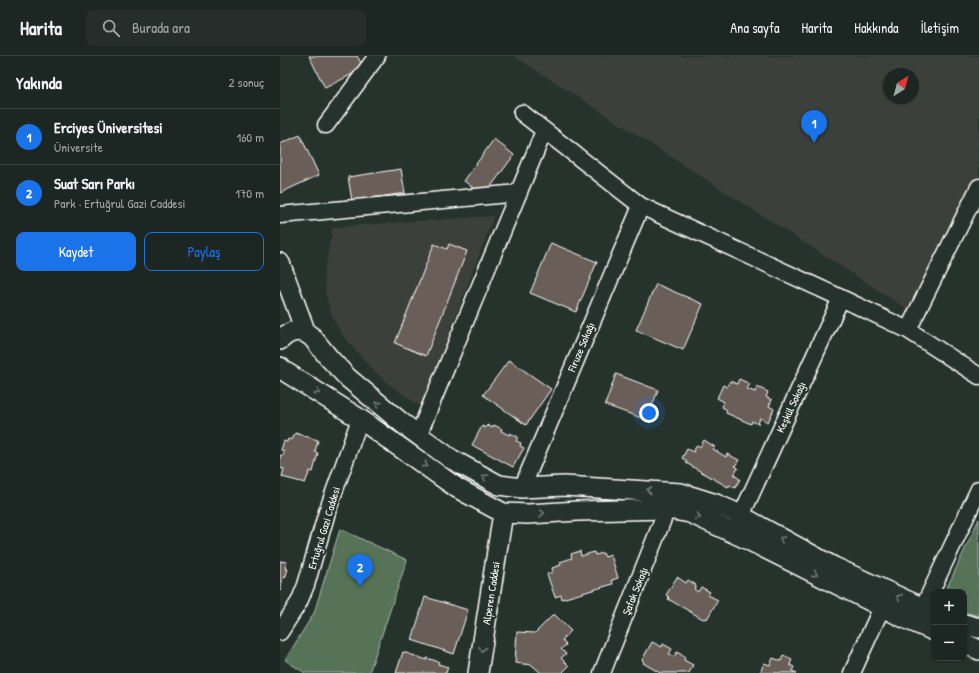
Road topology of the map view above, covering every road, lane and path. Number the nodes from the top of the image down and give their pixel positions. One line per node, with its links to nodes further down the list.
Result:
1 (377, 56): 3 (street)
2 (522, 113): 4 (street)
3 (326, 124)
4 (544, 131): 6 (street); 7 (street)
5 (979, 187): 11 (street)
6 (519, 193): 8 (street); 17 (street)
7 (641, 206): 10 (street); 18 (street, Firuze Sokağı)
8 (280, 215)
9 (280, 263): 12 (street)
10 (841, 298): 11 (street); 22 (street, Keşkül Sokağı)
11 (908, 330): 15 (street)
12 (306, 333): 13 (street); 17 (street, one-way to 12)
13 (280, 340)
14 (280, 367): 16 (street, one-way to 16)
15 (979, 376)
16 (360, 419): 21 (street, one-way to 21); 28 (street, Ertuğrul Gazi Caddesi)
17 (418, 436): 18 (street, one-way to 17)
18 (522, 488): 22 (street, one-way to 18)
19 (979, 488): 24 (street)
20 (667, 509): 21 (street, one-way to 20); 23 (street, one-way to 23); 32 (street, Şafak Sokağı)
21 (503, 514): 31 (street, Alperen Caddesi, one-way to 31)
22 (741, 516): 24 (street, one-way to 22)
23 (882, 607): 27 (street); 33 (street)
24 (928, 611)
25 (967, 625): 26 (street)
26 (979, 628)
27 (931, 630)
28 (280, 632)
29 (967, 644): 30 (street)
30 (979, 650)
31 (478, 673)
32 (602, 673)
33 (852, 673)

